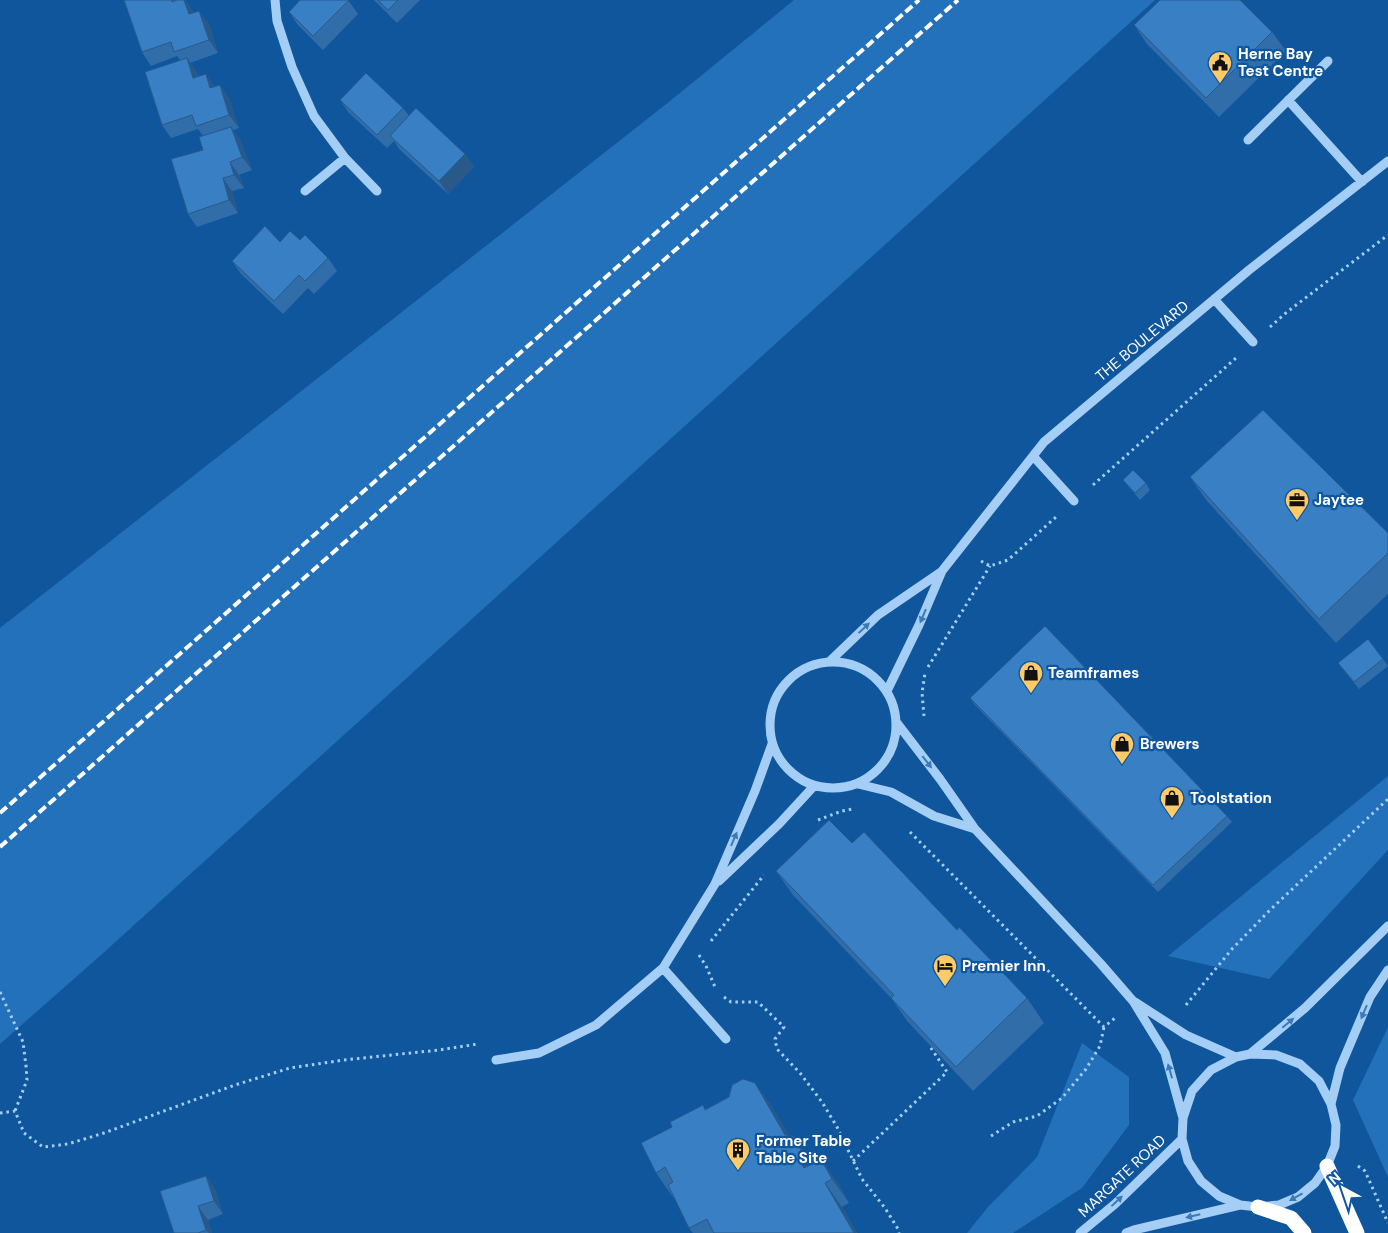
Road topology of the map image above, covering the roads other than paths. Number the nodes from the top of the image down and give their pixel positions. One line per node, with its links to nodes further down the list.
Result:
1 (275, 0): 5 (street)
2 (1328, 61): 3 (street)
3 (1288, 100): 4 (street); 7 (street)
4 (1248, 140)
5 (344, 158): 8 (street); 9 (street)
6 (1388, 161): 7 (street, THE BOULEVARD)
7 (1362, 182): 10 (street, THE BOULEVARD)
8 (305, 191)
9 (378, 191)
10 (1214, 299): 11 (street); 12 (street, THE BOULEVARD)
11 (1253, 342)
12 (1033, 456): 13 (street); 14 (street, THE BOULEVARD)
13 (1074, 501)
14 (942, 571): 15 (street, THE BOULEVARD, one-way to 14); 16 (street, THE BOULEVARD, one-way to 16)
15 (828, 662): 16 (street); 18 (street)
16 (886, 691): 17 (street)
17 (897, 723): 19 (street); 21 (street, one-way to 21)
18 (772, 744): 20 (street); 22 (street, one-way to 18)
19 (858, 784): 20 (street); 21 (street)
20 (814, 786): 22 (street)
21 (975, 829): 26 (street)
22 (715, 884): 24 (street)
23 (1388, 926): 28 (street, one-way to 23)
24 (663, 968): 27 (street); 30 (street)
25 (1388, 970): 31 (street, one-way to 31)
26 (1133, 1001): 29 (street); 32 (street, one-way to 26)
27 (726, 1039)
28 (1250, 1054): 29 (street); 31 (street)
29 (1236, 1057): 32 (street)
30 (496, 1060)
31 (1332, 1104): 34 (street)
32 (1183, 1118): 33 (street)
33 (1182, 1139): 35 (street); 37 (street, MARGATE ROAD, one-way to 33)
34 (1327, 1166): 36 (street, one-way to 36); 40 (highway)
35 (1240, 1205): 36 (street); 38 (street, one-way to 38)
36 (1258, 1207): 39 (highway)
37 (1080, 1233)
38 (1126, 1233)
39 (1304, 1233)
40 (1357, 1233)

